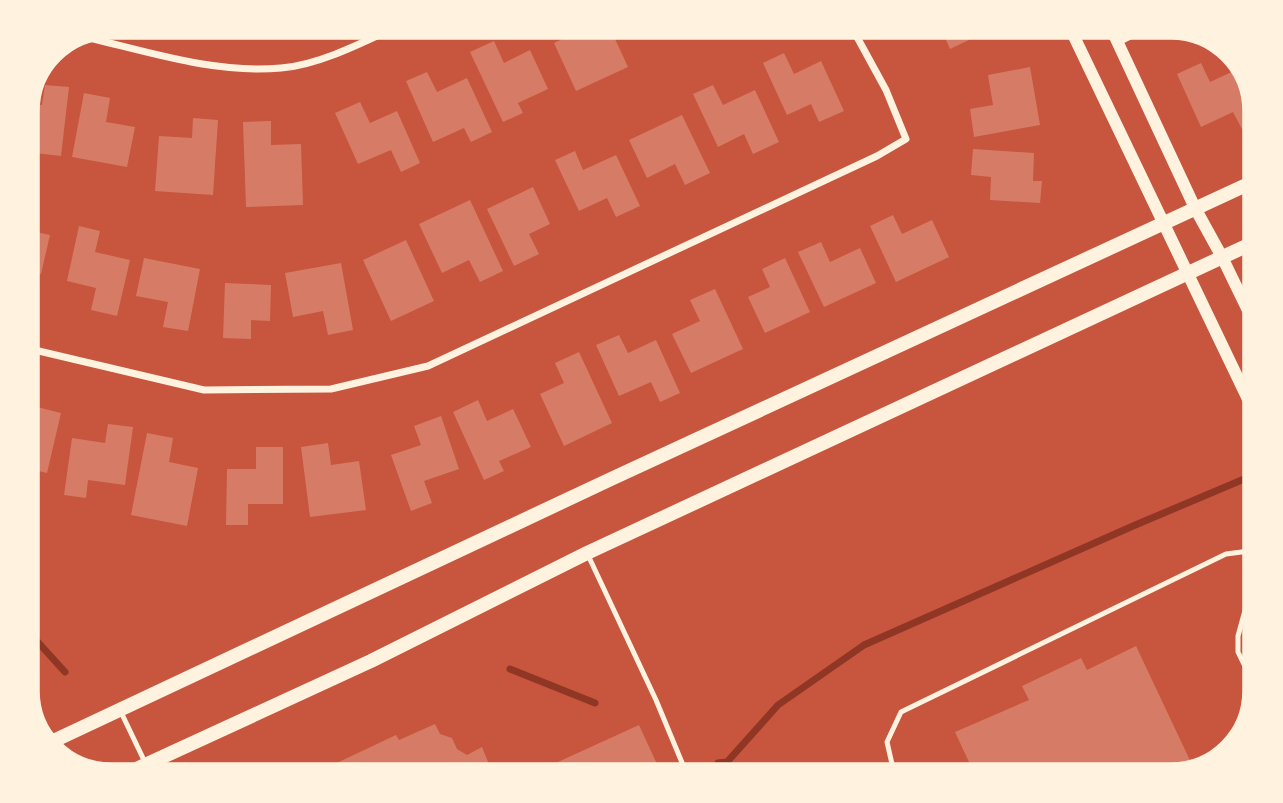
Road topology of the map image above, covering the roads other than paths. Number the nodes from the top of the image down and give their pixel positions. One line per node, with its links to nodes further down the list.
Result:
1 (373, 38): 6 (street)
2 (858, 38): 15 (street)
3 (1075, 38): 10 (street)
4 (1116, 38): 7 (street)
5 (1126, 38): 7 (street)
6 (98, 40)
7 (1118, 42): 9 (street)
8 (1244, 186): 9 (main road)
9 (1195, 208): 10 (main road); 12 (street)
10 (1161, 223): 13 (street); 21 (main road)
11 (1244, 247): 12 (main road)
12 (1222, 257): 13 (main road); 14 (street)
13 (1187, 272): 16 (street); 18 (main road)
14 (1244, 302)
15 (39, 351)
16 (1244, 391)
17 (1244, 552): 26 (lane)
18 (587, 553): 24 (main road); 25 (lane)
19 (1244, 615): 20 (lane)
20 (1244, 664)
21 (120, 710): 22 (main road); 23 (lane)
22 (57, 739)
23 (146, 764)
24 (161, 764)
25 (683, 764)
26 (892, 764)

